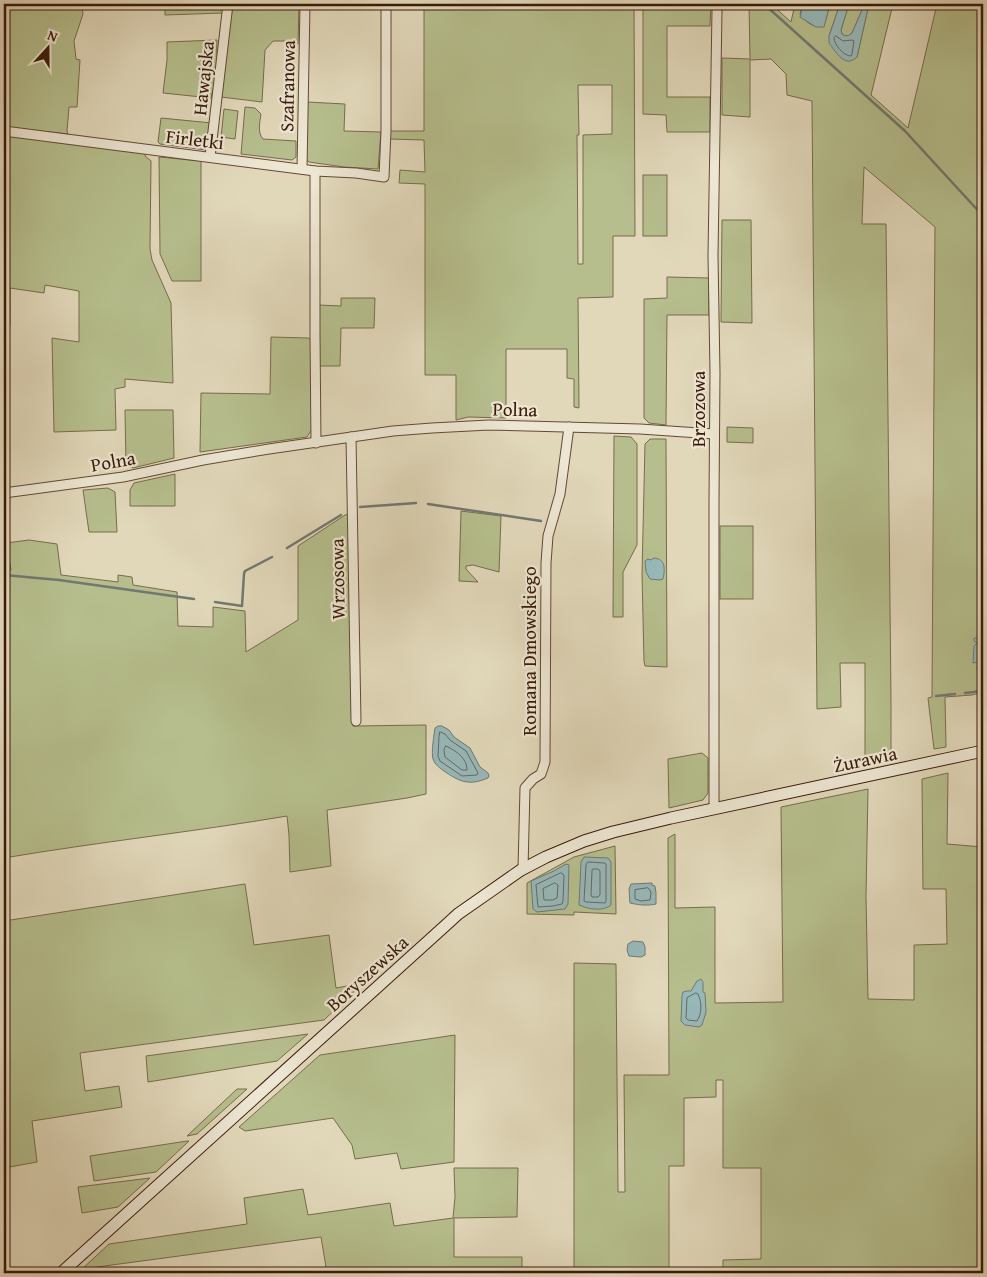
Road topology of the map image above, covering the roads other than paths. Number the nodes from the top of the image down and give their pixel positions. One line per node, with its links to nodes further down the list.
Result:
1 (228, 4): 6 (street, Hawajska)
2 (305, 4): 7 (street, Szafranowa)
3 (386, 4): 8 (street, Firletki)
4 (717, 10): 10 (street, Brzozowa)
5 (4, 131): 6 (street, Firletki)
6 (210, 157): 7 (street, Firletki)
7 (302, 169): 8 (street, Firletki)
8 (315, 171): 12 (street)
9 (568, 427): 10 (street, Polna); 11 (street, Polna); 18 (street, Romana Dmowskiego)
10 (714, 434): 17 (street, Brzozowa)
11 (351, 437): 12 (street, Polna); 14 (street, Wrzosowa)
12 (316, 443): 13 (street, Polna)
13 (4, 493)
14 (356, 721)
15 (983, 751): 16 (main road, Żurawia)
16 (755, 800): 17 (main road, Boryszewska)
17 (714, 809): 18 (main road, Boryszewska)
18 (523, 869): 19 (main road, Boryszewska)
19 (60, 1273)

